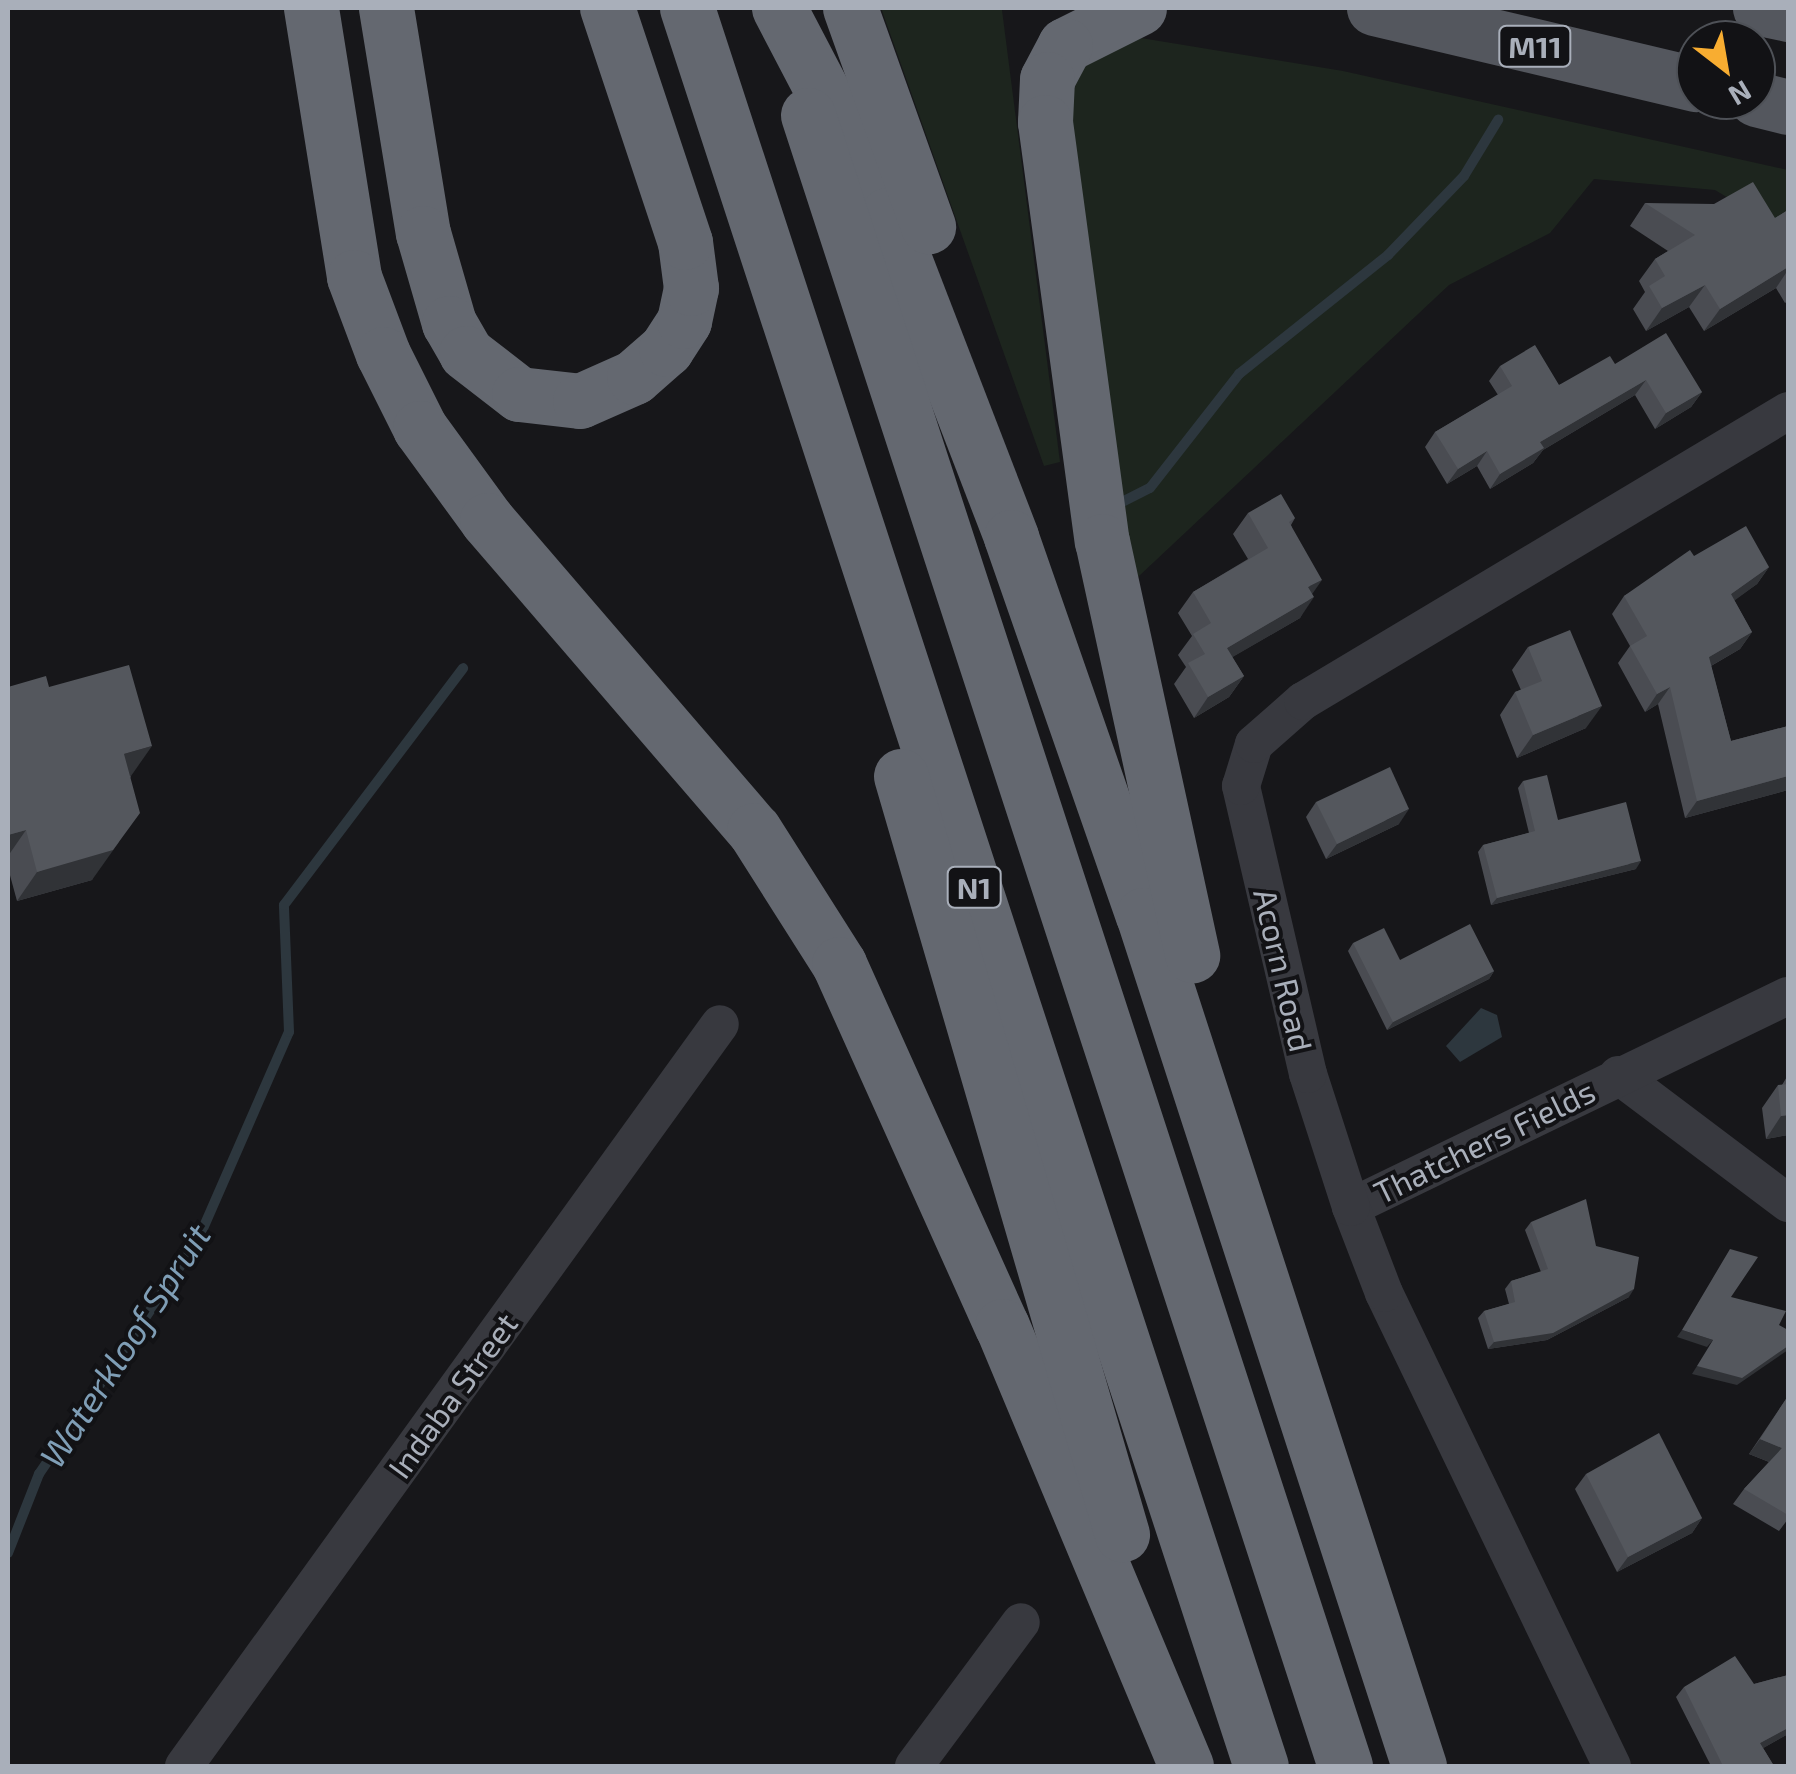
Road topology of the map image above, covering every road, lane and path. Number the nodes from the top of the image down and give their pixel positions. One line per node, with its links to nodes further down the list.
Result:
1 (311, 8): 24 (highway)
2 (386, 8): 3 (highway)
3 (607, 8)
4 (686, 8): 12 (highway, N1)
5 (777, 8): 14 (highway); 26 (highway, N1)
6 (850, 8): 14 (highway)
7 (1138, 8): 20 (highway)
8 (1374, 8): 11 (main road, M11)
9 (1760, 8): 10 (main road)
10 (1788, 14)
11 (1676, 79)
12 (786, 314): 24 (highway); 25 (highway, N1)
13 (1788, 411): 19 (street, Acorn Road)
14 (1116, 840): 20 (highway)
15 (1788, 996): 17 (street, Thatchers Fields)
16 (720, 1024): 22 (street, Indaba Street)
17 (1618, 1075): 18 (street, Thatchers Fields); 19 (street, Thatchers Fields)
18 (1788, 1203)
19 (1351, 1207): 28 (street, Acorn Road)
20 (1279, 1337): 27 (highway)
21 (1021, 1622): 23 (street)
22 (184, 1766)
23 (914, 1766)
24 (1189, 1766)
25 (1260, 1766)
26 (1345, 1766)
27 (1419, 1766)
28 (1612, 1766)

